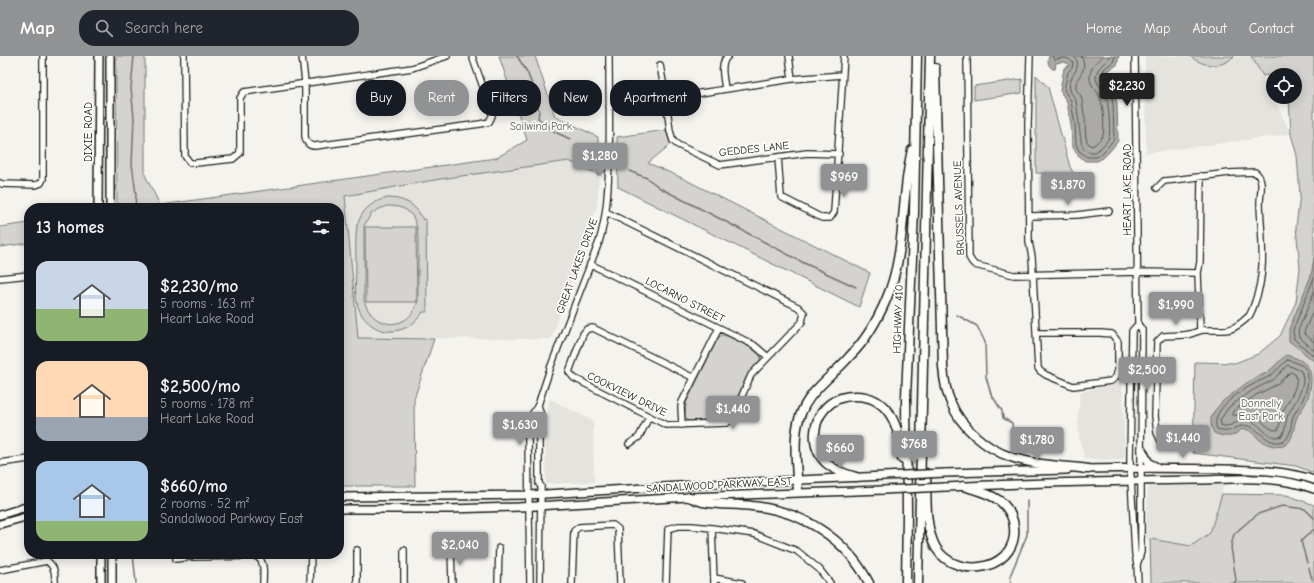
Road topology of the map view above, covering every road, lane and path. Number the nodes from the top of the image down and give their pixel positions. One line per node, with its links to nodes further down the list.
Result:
1 (43, 56): 31 (street)
2 (99, 56): 33 (main road, DIXIE ROAD)
3 (110, 56): 34 (main road, DIXIE ROAD)
4 (184, 56): 22 (street)
5 (302, 56): 22 (street)
6 (447, 56): 22 (street)
7 (472, 56): 22 (street)
8 (609, 56): 25 (street, GREAT LAKES DRIVE)
9 (728, 56): 23 (street)
10 (789, 56): 20 (street)
11 (844, 56): 19 (street)
12 (917, 56): 27 (highway, HIGHWAY 410)
13 (930, 56): 56 (highway)
14 (934, 56): 63 (highway)
15 (967, 56): 41 (street, BRUSSELS AVENUE)
16 (1030, 56): 37 (street)
17 (1135, 56): 39 (street, HEART LAKE ROAD)
18 (660, 65): 21 (street, GEDDES LANE)
19 (842, 75): 20 (street); 28 (street)
20 (792, 79): 23 (street)
21 (663, 80)
22 (304, 82)
23 (725, 89): 24 (street)
24 (701, 93)
25 (609, 107): 36 (street, GREAT LAKES DRIVE)
26 (668, 116): 29 (street, GEDDES LANE)
27 (916, 134): 65 (highway); 81 (highway, HIGHWAY 410)
28 (839, 154): 29 (street, GEDDES LANE); 29 (street)
29 (778, 157)
30 (1201, 176): 32 (street); 40 (street); 46 (street)
31 (0, 182)
32 (1158, 188)
33 (98, 203)
34 (110, 203)
35 (1109, 211): 37 (street)
36 (606, 212): 38 (street, GREAT LAKES DRIVE); 48 (street, COOKVIEW DRIVE)
37 (1029, 216): 41 (street)
38 (590, 264): 45 (street, LOCARNO STREET); 50 (street, GREAT LAKES DRIVE)
39 (1138, 272): 40 (street, BRUSSELS AVENUE); 41 (street, BRUSSELS AVENUE); 44 (street, HEART LAKE ROAD)
40 (1198, 273): 46 (street)
41 (1032, 275): 47 (street)
42 (24, 276): 43 (street)
43 (0, 278)
44 (1138, 324): 55 (street, HEART LAKE ROAD); 59 (street, HEART LAKE ROAD)
45 (719, 328): 48 (street, LOCARNO STREET); 49 (street)
46 (1200, 330): 53 (street)
47 (1036, 333): 47 (street)
48 (768, 357): 52 (street, COOKVIEW DRIVE)
49 (694, 378): 51 (street, COOKVIEW DRIVE); 52 (street)
50 (538, 405): 73 (street, GREAT LAKES DRIVE); 74 (street, GREAT LAKES DRIVE)
51 (650, 417): 52 (street, COOKVIEW DRIVE); 54 (street)
52 (682, 425)
53 (1162, 443)
54 (629, 444)
55 (1142, 449): 60 (street, HEART LAKE ROAD); 61 (main road)
56 (921, 459): 70 (highway); 115 (highway)
57 (24, 460): 58 (street)
58 (0, 463)
59 (1130, 468): 60 (main road, SANDALWOOD PARKWAY EAST); 63 (main road, SANDALWOOD PARKWAY EAST); 68 (street, HEART LAKE ROAD)
60 (1140, 468): 61 (main road, SANDALWOOD PARKWAY EAST); 69 (street, HEART LAKE ROAD)
61 (1157, 468): 62 (main road, SANDALWOOD PARKWAY EAST)
62 (1209, 468): 66 (main road); 67 (main road, SANDALWOOD PARKWAY EAST)
63 (1088, 469): 64 (main road, SANDALWOOD PARKWAY EAST, bridge)
64 (856, 477): 65 (main road, SANDALWOOD PARKWAY EAST); 81 (highway)
65 (798, 480): 72 (highway); 73 (main road, SANDALWOOD PARKWAY EAST)
66 (1200, 480): 69 (main road, SANDALWOOD PARKWAY EAST); 71 (main road, SANDALWOOD PARKWAY EAST)
67 (1314, 480)
68 (1131, 481): 69 (main road, SANDALWOOD PARKWAY EAST); 70 (main road, SANDALWOOD PARKWAY EAST); 94 (street, HEART LAKE ROAD)
69 (1141, 481): 94 (street, HEART LAKE ROAD)
70 (963, 486): 72 (main road, SANDALWOOD PARKWAY EAST, bridge)
71 (1314, 489)
72 (798, 492): 76 (main road, SANDALWOOD PARKWAY EAST)
73 (542, 494): 74 (main road, SANDALWOOD PARKWAY EAST); 77 (street, GREAT LAKES DRIVE)
74 (529, 495): 75 (main road, SANDALWOOD PARKWAY EAST); 78 (street, GREAT LAKES DRIVE)
75 (344, 497)
76 (689, 497): 77 (main road, SANDALWOOD PARKWAY EAST); 113 (highway)
77 (542, 506): 78 (main road, SANDALWOOD PARKWAY EAST); 107 (street, GREAT LAKES DRIVE)
78 (529, 507): 80 (main road, SANDALWOOD PARKWAY EAST); 106 (street, GREAT LAKES DRIVE)
79 (24, 508): 82 (main road)
80 (344, 509)
81 (907, 514): 114 (highway, HIGHWAY 410)
82 (0, 515)
83 (24, 517): 84 (main road)
84 (0, 524)
85 (712, 528): 96 (street); 110 (street); 112 (street)
86 (499, 548): 105 (street)
87 (451, 549): 104 (street)
88 (357, 550): 102 (street)
89 (404, 550): 103 (street)
90 (101, 559): 98 (main road)
91 (112, 559): 99 (main road)
92 (260, 559): 100 (street)
93 (311, 559): 101 (street)
94 (1138, 565): 116 (street, HEART LAKE ROAD)
95 (0, 570): 97 (street)
96 (714, 581): 111 (street)
97 (55, 583)
98 (101, 583)
99 (112, 583)
100 (263, 583)
101 (310, 583)
102 (357, 583)
103 (404, 583)
104 (452, 583)
105 (498, 583)
106 (530, 583)
107 (540, 583)
108 (572, 583): 109 (street)
109 (620, 583)
110 (666, 583)
111 (742, 583)
112 (830, 583)
113 (869, 583)
114 (906, 583)
115 (918, 583)
116 (1138, 583)

